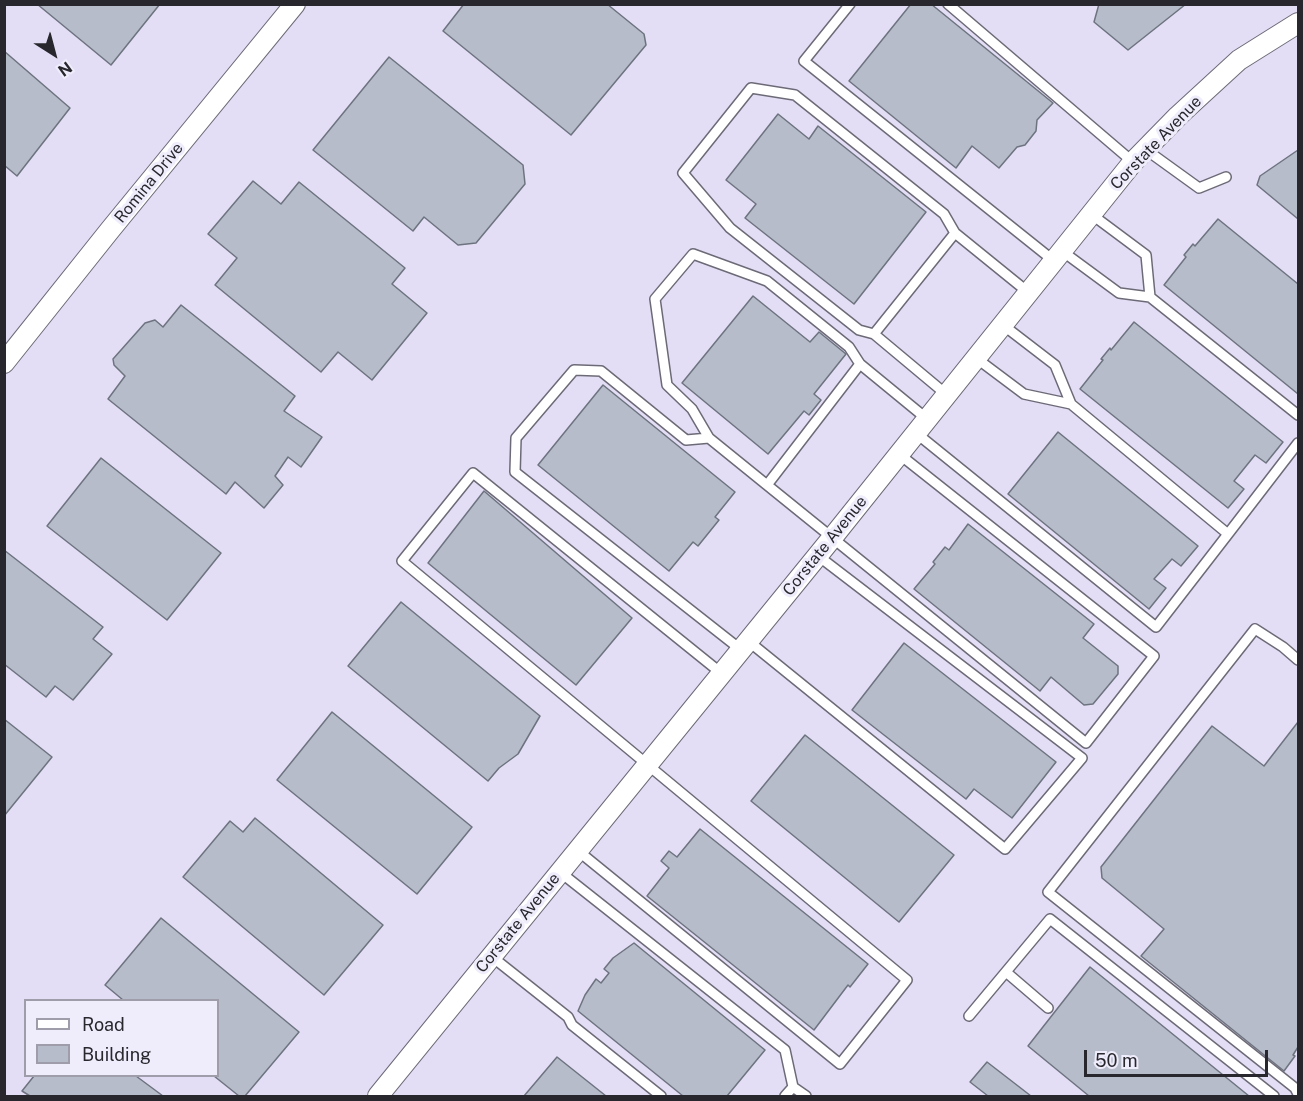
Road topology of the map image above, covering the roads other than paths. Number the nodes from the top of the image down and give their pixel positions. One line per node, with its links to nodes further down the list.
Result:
1 (295, 4): 15 (street, Romina Drive)
2 (850, 4): 9 (lane)
3 (948, 4): 5 (lane)
4 (1299, 23): 5 (street, Corstate Avenue)
5 (1139, 155): 6 (lane); 7 (street, Corstate Avenue)
6 (1226, 177)
7 (1091, 214): 9 (street, Corstate Avenue); 11 (lane)
8 (955, 233): 10 (lane); 13 (lane); 13 (lane)
9 (1058, 256): 10 (street, Corstate Avenue); 11 (lane)
10 (1029, 293): 12 (street, Corstate Avenue)
11 (1150, 297): 19 (lane)
12 (1003, 325): 14 (street, Corstate Avenue); 18 (lane)
13 (874, 334): 17 (lane)
14 (976, 358): 17 (street, Corstate Avenue); 18 (lane)
15 (4, 363)
16 (860, 364): 20 (lane); 21 (lane); 24 (lane)
17 (947, 395): 20 (street, Corstate Avenue)
18 (1071, 404): 25 (lane)
19 (1299, 415)
20 (922, 426): 23 (street, Corstate Avenue); 25 (lane)
21 (709, 438): 24 (lane); 28 (lane)
22 (1299, 443): 25 (lane)
23 (899, 454): 26 (street, Corstate Avenue); 26 (lane)
24 (767, 485): 26 (lane)
25 (1228, 534)
26 (832, 537): 27 (street, Corstate Avenue)
27 (817, 555): 28 (street, Corstate Avenue); 28 (lane)
28 (743, 645): 30 (street, Corstate Avenue)
29 (1299, 660): 39 (lane)
30 (721, 673): 31 (street, Corstate Avenue); 31 (lane)
31 (648, 765): 32 (street, Corstate Avenue); 32 (lane)
32 (577, 850): 33 (street, Corstate Avenue)
33 (560, 872): 34 (street, Corstate Avenue); 38 (lane)
34 (491, 957): 40 (street, Corstate Avenue); 41 (lane)
35 (1006, 972): 36 (lane); 37 (lane); 44 (lane)
36 (1048, 1008)
37 (969, 1016)
38 (793, 1087): 42 (lane); 43 (lane)
39 (1299, 1094)
40 (378, 1096)
41 (661, 1096)
42 (785, 1096)
43 (806, 1096)
44 (1274, 1096)

